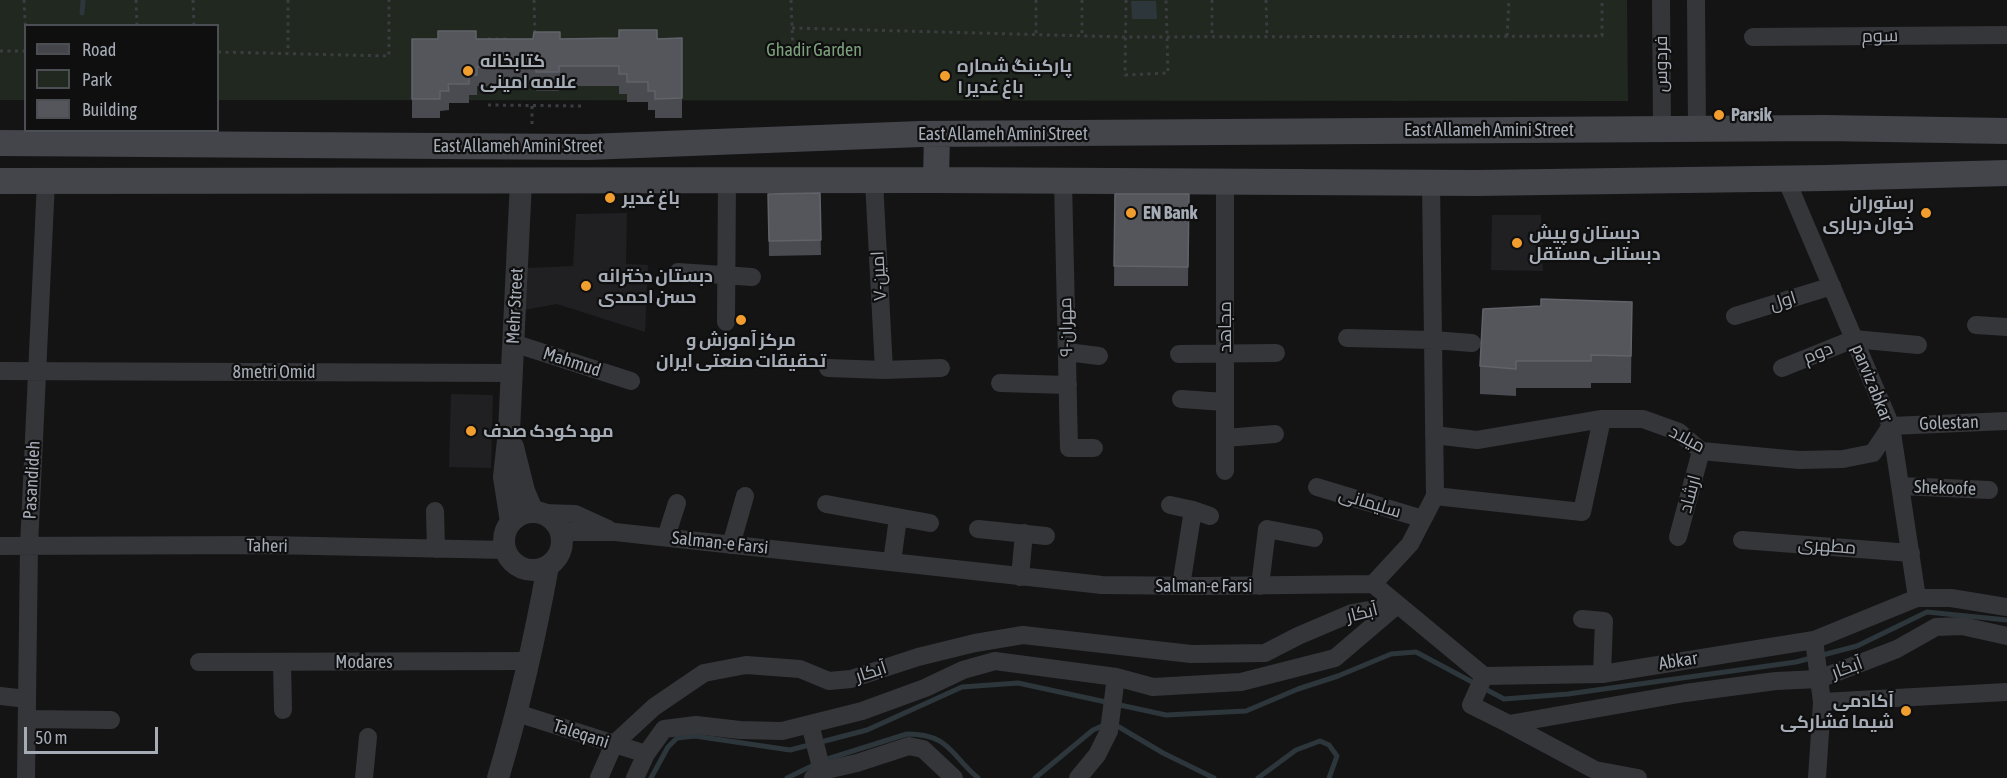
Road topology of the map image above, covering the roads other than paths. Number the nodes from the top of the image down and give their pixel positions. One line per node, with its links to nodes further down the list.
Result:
1 (1661, 0): 5 (street, فردوس)
2 (1696, 0): 6 (street, فردوس)
3 (2007, 35): 4 (street, سوم)
4 (1753, 37)
5 (1662, 129): 6 (main road, East Allameh Amini Street); 8 (main road, East Allameh Amini Street)
6 (1697, 129): 7 (main road, East Allameh Amini Street)
7 (2007, 131)
8 (937, 134): 9 (main road, East Allameh Amini Street); 12 (main road)
9 (0, 143)
10 (2007, 173): 11 (main road, East Allameh Amini Street)
11 (1786, 179): 20 (main road, East Allameh Amini Street); 24 (street, parviz abkar)
12 (936, 180): 17 (main road, East Allameh Amini Street); 18 (main road, East Allameh Amini Street)
13 (0, 181): 14 (main road, East Allameh Amini Street)
14 (46, 181): 15 (main road, East Allameh Amini Street); 45 (street, Pasandideh)
15 (521, 181): 16 (main road, East Allameh Amini Street); 32 (street, Mehr Street)
16 (727, 181): 17 (main road, East Allameh Amini Street); 22 (street)
17 (874, 181): 43 (street, ۷-امین)
18 (1063, 182): 19 (main road, East Allameh Amini Street); 35 (street, ۹-مهران)
19 (1225, 182): 20 (main road, East Allameh Amini Street); 38 (street, مجاهد)
20 (1431, 183): 31 (street)
21 (678, 272): 22 (street)
22 (726, 276): 23 (street); 26 (street)
23 (752, 277)
24 (1832, 286): 25 (street, اول); 30 (street, parviz abkar)
25 (1735, 316)
26 (726, 322)
27 (1976, 325): 28 (street)
28 (2007, 327)
29 (1347, 338): 31 (street)
30 (1854, 339): 34 (street); 42 (street, دوم); 54 (street, parviz abkar)
31 (1433, 340): 33 (street); 57 (street)
32 (513, 343): 46 (street, Mehr Street); 47 (street, Mahmud)
33 (1472, 343)
34 (1918, 345)
35 (1067, 352): 39 (street); 49 (street, ۹-مهران)
36 (1276, 353): 38 (street)
37 (1179, 354): 38 (street)
38 (1225, 355): 51 (street, مجاهد)
39 (1099, 356)
40 (828, 368): 43 (street)
41 (941, 368): 43 (street)
42 (1782, 368)
43 (884, 370)
44 (0, 371): 45 (street, 8metri Omid)
45 (37, 372): 46 (street, 8metri Omid); 89 (street, Pasandideh)
46 (511, 373): 55 (street, Mehr Street)
47 (631, 381)
48 (1000, 383): 49 (street)
49 (1068, 385): 59 (street, ۹-مهران)
50 (1181, 399): 51 (street)
51 (1225, 402): 58 (street, مجاهد)
52 (1602, 419): 57 (street, میلاد); 60 (street, میلاد); 66 (street)
53 (2007, 421): 54 (street, Golestan)
54 (1891, 426): 60 (street, میلاد); 62 (street, parviz abkar)
55 (509, 431): 72 (street, Mehr Street); 76 (street, Mehr Street)
56 (1275, 434): 58 (street)
57 (1434, 435): 66 (street)
58 (1225, 438): 61 (street, مجاهد)
59 (1094, 448)
60 (1701, 451): 84 (street, ارشاد)
61 (1225, 471)
62 (1901, 486): 64 (street, Shekoofe); 91 (street, parviz abkar)
63 (1317, 487): 75 (street, سلیمانی)
64 (1989, 490)
65 (745, 496): 87 (street)
66 (1435, 496): 75 (street)
67 (677, 503): 83 (street)
68 (826, 504): 74 (street)
69 (1170, 505): 70 (street)
70 (1193, 510): 73 (street); 97 (street)
71 (435, 511): 90 (street)
72 (537, 513): 76 (street); 79 (street); 80 (street, Salman-e Farsi)
73 (1210, 516)
74 (898, 518): 77 (street); 93 (street)
75 (1423, 519): 96 (street)
76 (512, 522): 92 (street)
77 (930, 523)
78 (978, 529): 81 (street)
79 (561, 532): 80 (street, Salman-e Farsi); 94 (street)
80 (615, 532): 83 (street, Salman-e Farsi)
81 (1024, 533): 82 (street); 95 (street)
82 (1047, 536)
83 (666, 537): 87 (street, Salman-e Farsi)
84 (1678, 537)
85 (1314, 538): 98 (street)
86 (1743, 540): 91 (street, مطهری)
87 (731, 545): 93 (street, Salman-e Farsi)
88 (0, 546): 89 (street, Taheri)
89 (29, 546): 90 (street, Taheri); 115 (street, Pasandideh)
90 (436, 549): 92 (street, Taheri)
91 (1911, 553): 99 (street, parviz abkar)
92 (512, 558): 94 (street); 103 (street)
93 (892, 562): 95 (street, Salman-e Farsi)
94 (548, 566): 103 (street)
95 (1020, 577): 97 (street, Salman-e Farsi)
96 (1373, 584): 98 (street, Salman-e Farsi); 100 (street)
97 (1181, 586): 98 (street, Salman-e Farsi)
98 (1260, 586)
99 (1917, 598): 101 (street, Abkar); 105 (street, Abkar)
100 (1397, 605): 110 (street); 111 (street, آبکار); 124 (street, آبکار)
101 (2007, 607)
102 (1582, 619): 109 (street)
103 (536, 636): 106 (street)
104 (2007, 636): 112 (street, آبکار)
105 (1814, 640): 109 (street, Abkar); 112 (street)
106 (529, 661): 108 (street, Modares); 118 (street)
107 (199, 662): 108 (street, Modares)
108 (282, 662): 117 (street)
109 (1602, 674): 110 (street, Abkar)
110 (1484, 676): 122 (street)
111 (1116, 677): 121 (street, آبکار); 133 (street)
112 (1819, 679): 116 (street); 122 (street, آبکار)
113 (2007, 692): 116 (street)
114 (0, 696): 115 (street)
115 (27, 699): 119 (street, Pasandideh)
116 (1822, 702): 135 (street)
117 (283, 710)
118 (517, 713): 124 (street, Taleqani); 129 (street)
119 (27, 719): 120 (street); 127 (street, Pasandideh)
120 (111, 720)
121 (810, 724): 125 (street, آبکار); 126 (street)
122 (1509, 724): 134 (street)
123 (368, 737): 128 (street)
124 (614, 744): 125 (street, Taleqani); 130 (street, آبکار)
125 (646, 754): 131 (street, آبکار)
126 (819, 776): 132 (street)
127 (26, 778)
128 (364, 778)
129 (498, 778)
130 (599, 778)
131 (636, 778)
132 (954, 778)
133 (1078, 778)
134 (1638, 778)
135 (1817, 778)

